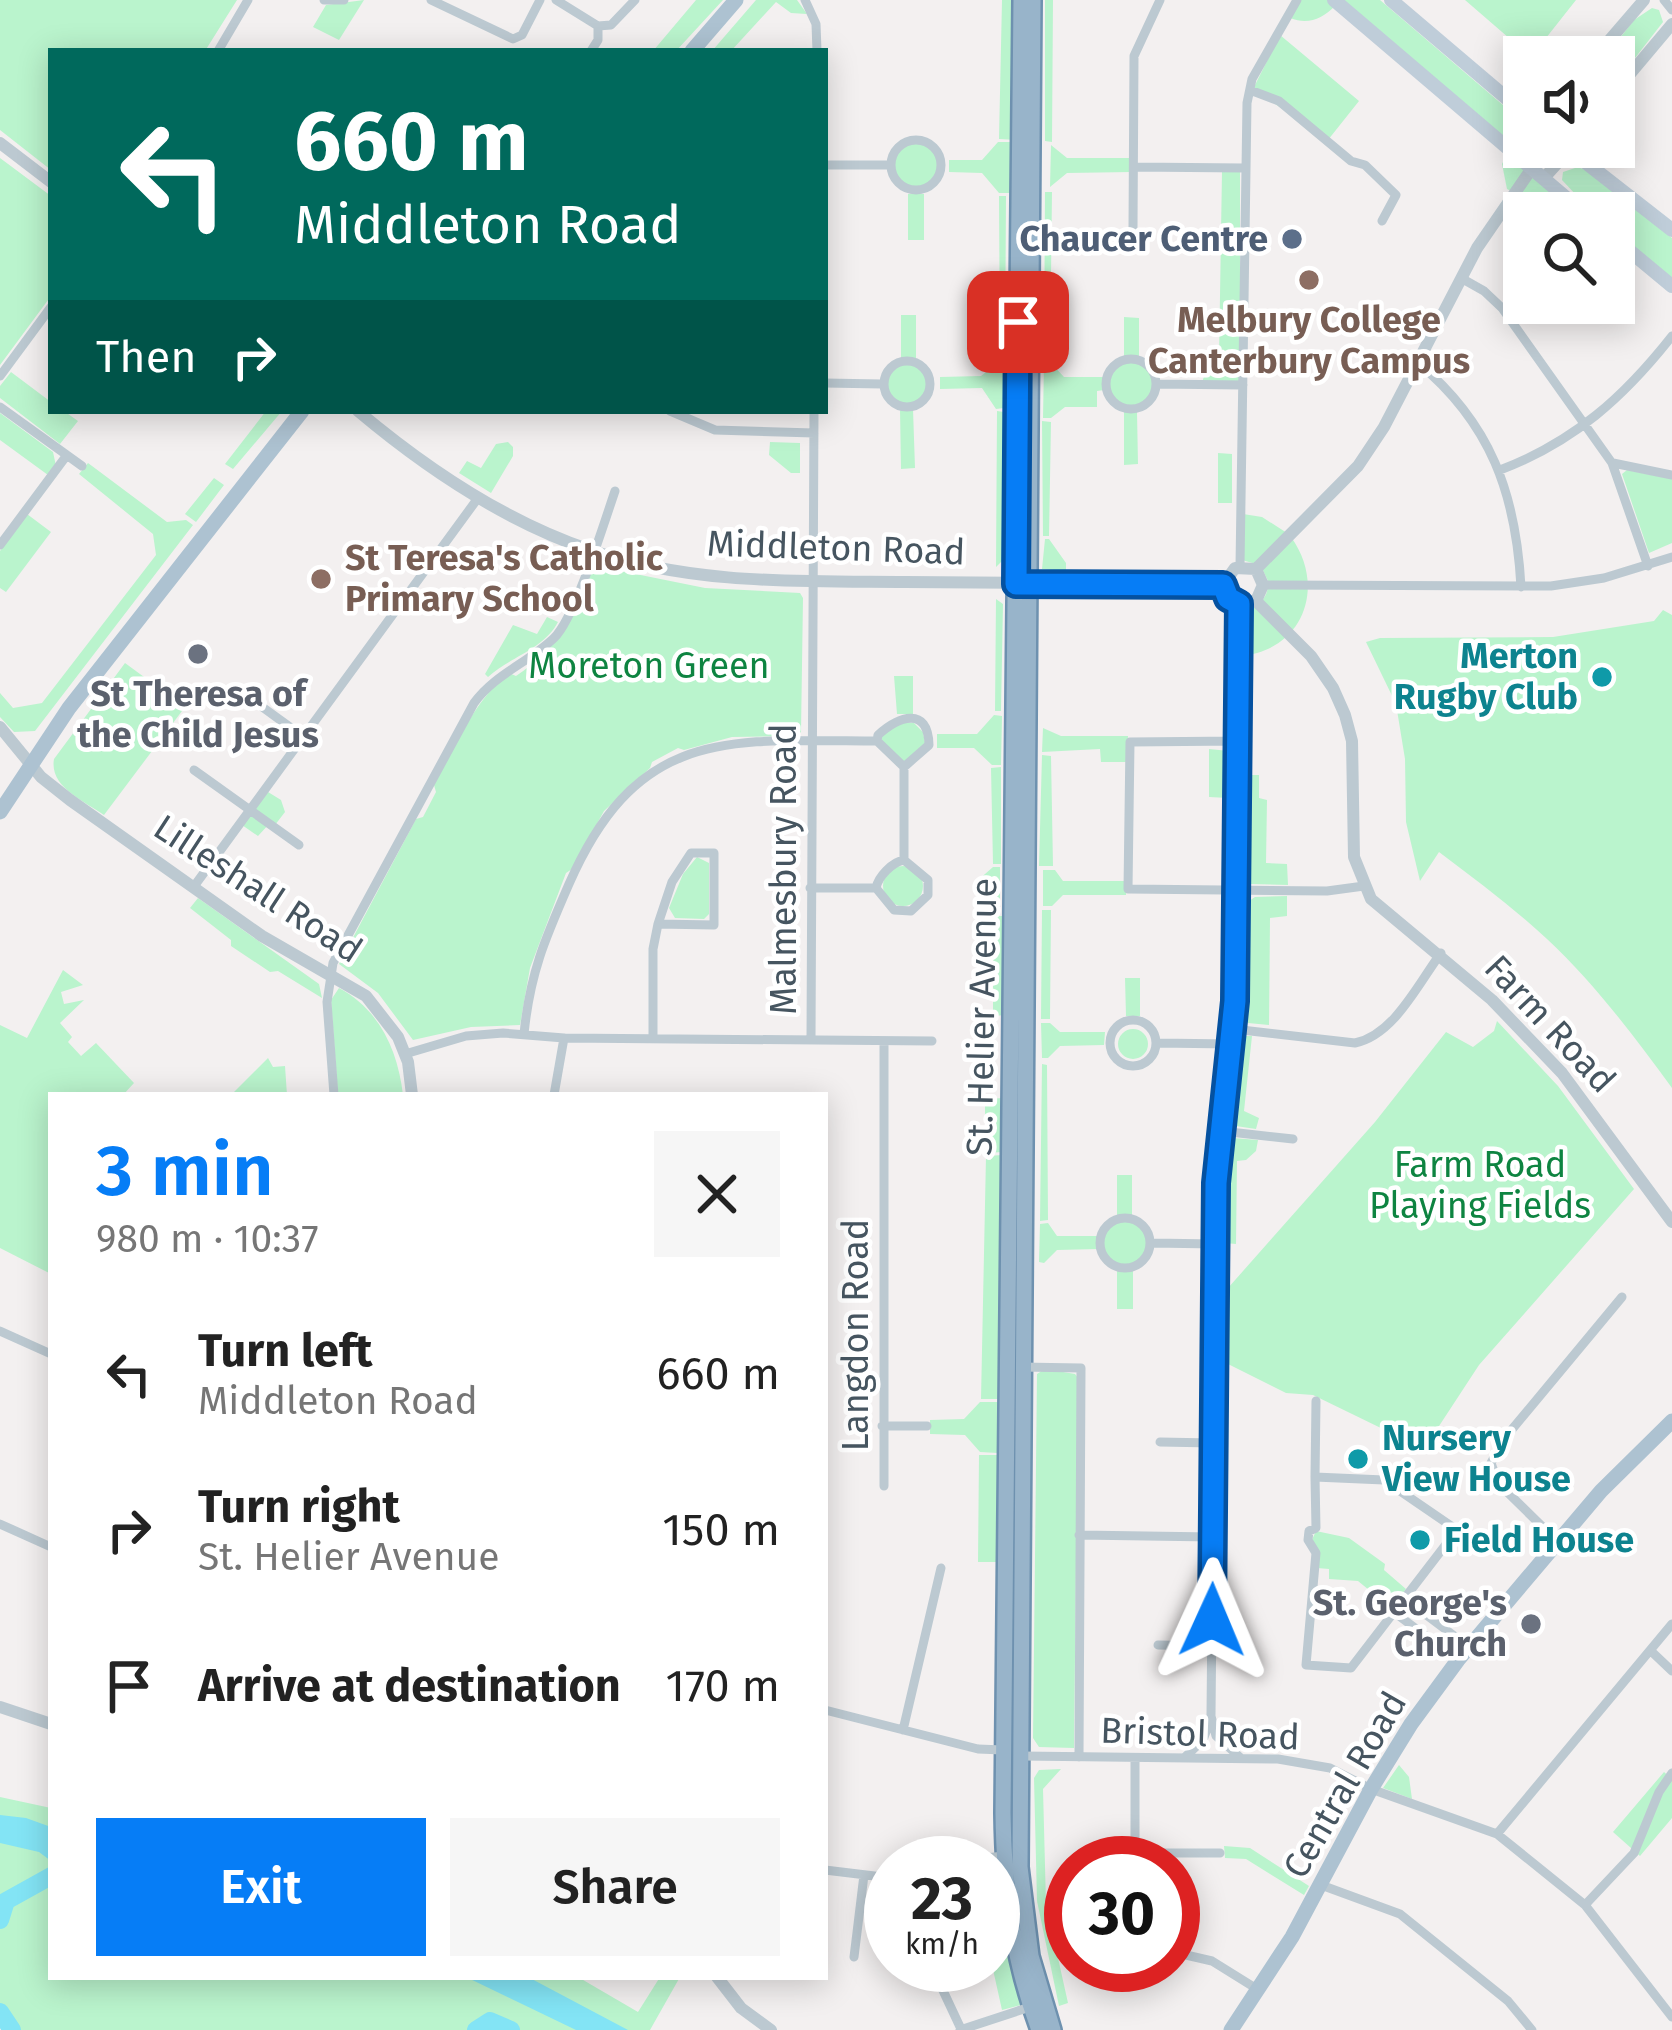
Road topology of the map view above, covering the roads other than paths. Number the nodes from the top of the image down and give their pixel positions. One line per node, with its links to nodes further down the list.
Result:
1 (248, 0): 22 (street)
2 (325, 0): 3 (street)
3 (344, 0)
4 (431, 0): 5 (street)
5 (540, 0)
6 (556, 0): 20 (street)
7 (634, 0): 20 (street)
8 (736, 0): 24 (main road)
9 (805, 0): 25 (street)
10 (1021, 0): 78 (highway, St. Helier Avenue)
11 (1033, 0): 78 (highway, St. Helier Avenue)
12 (1160, 0): 33 (street)
13 (1297, 0): 27 (street)
14 (1334, 0): 29 (main road)
15 (1391, 0): 28 (main road)
16 (1644, 0): 21 (street)
17 (1664, 0): 18 (street)
18 (1672, 10)
19 (1672, 24): 26 (street)
20 (598, 26): 23 (street)
21 (1613, 36)
22 (220, 48)
23 (593, 48)
24 (695, 48)
25 (817, 48)
26 (1635, 68)
27 (1250, 90): 34 (street); 42 (street)
28 (1503, 95)
29 (1503, 137)
30 (0, 143): 39 (street)
31 (828, 165): 32 (street)
32 (890, 165): 32 (street)
33 (1134, 166): 34 (street); 44 (street)
34 (1244, 168): 56 (street)
35 (1533, 168): 38 (main road)
36 (1545, 168): 38 (street)
37 (1594, 168): 45 (main road)
38 (1538, 174): 41 (main road); 47 (street)
39 (48, 180)
40 (1405, 182): 42 (street)
41 (1560, 192)
42 (1396, 195): 43 (street)
43 (1382, 221)
44 (1133, 228)
45 (1672, 230)
46 (1635, 255): 48 (main road)
47 (1461, 278): 51 (street); 62 (street)
48 (1672, 286)
49 (48, 315): 52 (street)
50 (1672, 336): 62 (street)
51 (1418, 362): 67 (street); 76 (street)
52 (0, 376)
53 (828, 383): 54 (street)
54 (881, 384): 54 (street)
55 (1157, 384): 55 (street); 56 (street)
56 (1243, 385): 74 (street)
57 (0, 407): 64 (street)
58 (300, 414): 90 (main road)
59 (362, 414): 70 (street, Middleton Road)
60 (677, 414): 63 (street)
61 (814, 414): 63 (street, Malmesbury Road)
62 (1586, 426): 65 (street); 67 (street)
63 (814, 434): 77 (street, Malmesbury Road)
64 (67, 455): 66 (street); 71 (street)
65 (1612, 463): 68 (street); 75 (street)
66 (82, 466)
67 (1500, 470): 81 (street)
68 (1672, 476)
69 (615, 491): 72 (street)
70 (478, 498): 72 (street, Middleton Road); 86 (street)
71 (0, 545)
72 (593, 551): 77 (street, Middleton Road); 104 (street)
73 (1672, 557): 75 (street)
74 (1240, 566): 76 (street); 79 (street)
75 (1648, 566): 81 (street)
76 (1256, 569): 80 (street)
77 (813, 581): 78 (street, Middleton Road); 87 (street, Malmesbury Road)
78 (1021, 584): 79 (street, Middleton Road); 126 (highway, St. Helier Avenue); 156 (highway, St. Helier Avenue)
79 (1223, 585): 83 (street)
80 (1263, 585): 81 (street); 82 (street)
81 (1521, 587)
82 (1256, 601): 83 (street); 98 (street)
83 (1239, 604): 89 (street)
84 (248, 697): 86 (street)
85 (0, 727): 90 (street, Lilleshall Road)
86 (305, 738): 93 (street)
87 (811, 741): 88 (street); 99 (street, Malmesbury Road); 106 (street)
88 (877, 741): 91 (street); 91 (street)
89 (1238, 741): 101 (street); 101 (street)
90 (31, 762): 94 (main road); 97 (street, Lilleshall Road)
91 (904, 767): 96 (street)
92 (194, 770): 93 (street)
93 (251, 811): 95 (street); 97 (street)
94 (0, 812)
95 (299, 845)
96 (904, 860): 100 (street); 100 (street)
97 (195, 885): 104 (street, Lilleshall Road)
98 (1364, 886): 101 (street); 103 (street, Farm Road)
99 (810, 888): 100 (street); 109 (street, Malmesbury Road)
100 (876, 888)
101 (1236, 890): 105 (street)
102 (658, 924): 102 (street); 108 (street)
103 (1441, 953): 105 (street); 120 (street, Farm Road)
104 (329, 974): 114 (street, Lilleshall Road); 115 (street)
105 (1233, 1028): 113 (street)
106 (524, 1034): 107 (street); 114 (street)
107 (564, 1038): 108 (street); 117 (street)
108 (653, 1039): 109 (street)
109 (811, 1040): 110 (street)
110 (884, 1041): 111 (street); 129 (street, Langdon Road)
111 (932, 1041)
112 (1158, 1043): 112 (street); 113 (street)
113 (1231, 1044): 118 (street)
114 (405, 1054): 116 (street, Lilleshall Road)
115 (334, 1092)
116 (411, 1092)
117 (555, 1092)
118 (1221, 1131): 119 (street); 122 (street)
119 (1293, 1139)
120 (1672, 1222)
121 (1153, 1243): 121 (street); 122 (street)
122 (1215, 1244): 132 (street)
123 (1622, 1297): 138 (street)
124 (0, 1330): 125 (street)
125 (48, 1353)
126 (1022, 1367): 136 (street); 157 (highway, St. Helier Avenue)
127 (1316, 1401): 133 (street)
128 (1672, 1421): 138 (main road, Central Road)
129 (882, 1426): 130 (street); 134 (street, Langdon Road)
130 (927, 1426)
131 (1160, 1442): 132 (street)
132 (1213, 1443): 137 (street)
133 (1315, 1477): 141 (street); 146 (street)
134 (884, 1486)
135 (0, 1524): 139 (street)
136 (1079, 1535): 137 (street); 158 (street)
137 (1213, 1537): 145 (street)
138 (1558, 1541): 149 (main road, Central Road)
139 (48, 1546)
140 (941, 1568): 155 (street)
141 (1406, 1599): 142 (street); 149 (street)
142 (1395, 1613): 146 (street); 149 (street)
143 (1672, 1624): 148 (street)
144 (1158, 1645): 145 (street)
145 (1212, 1646): 153 (street)
146 (1370, 1646): 147 (street)
147 (1382, 1651)
148 (1652, 1652): 150 (street); 164 (street)
149 (1463, 1654): 163 (main road, Central Road)
150 (1672, 1671)
151 (0, 1707): 154 (street)
152 (828, 1711): 155 (street)
153 (1211, 1716): 160 (street); 161 (street)
154 (48, 1723)
155 (903, 1730): 156 (street)
156 (1003, 1750): 165 (highway, St. Helier Avenue)
157 (1022, 1756): 158 (street, Bristol Road); 184 (highway, St. Helier Avenue)
158 (1079, 1757): 159 (street, Bristol Road)
159 (1135, 1758): 160 (street, Bristol Road); 166 (street)
160 (1184, 1758): 161 (street, Bristol Road)
161 (1242, 1759): 163 (street, Bristol Road)
162 (1672, 1773): 172 (street)
163 (1371, 1789): 164 (street, Bristol Road); 171 (main road, Central Road)
164 (1497, 1834): 172 (street, Bristol Road)
165 (1004, 1836)
166 (1135, 1836)
167 (1220, 1853): 168 (street)
168 (1200, 1854)
169 (828, 1870): 170 (street)
170 (864, 1875): 173 (street)
171 (1321, 1885): 177 (main road, Central Road); 186 (street)
172 (1585, 1905): 180 (street, Bristol Road)
173 (854, 1957)
174 (1200, 1958): 177 (street)
175 (1020, 1967): 179 (highway, St. Helier Avenue)
176 (719, 1980): 181 (street)
177 (1258, 1989): 185 (main road, Central Road)
178 (943, 1992): 182 (street)
179 (1030, 2007): 182 (street); 183 (highway, St. Helier Avenue)
180 (1672, 2017)
181 (770, 2030)
182 (960, 2030)
183 (1039, 2030)
184 (1053, 2030)
185 (1231, 2030)
186 (1532, 2030)

